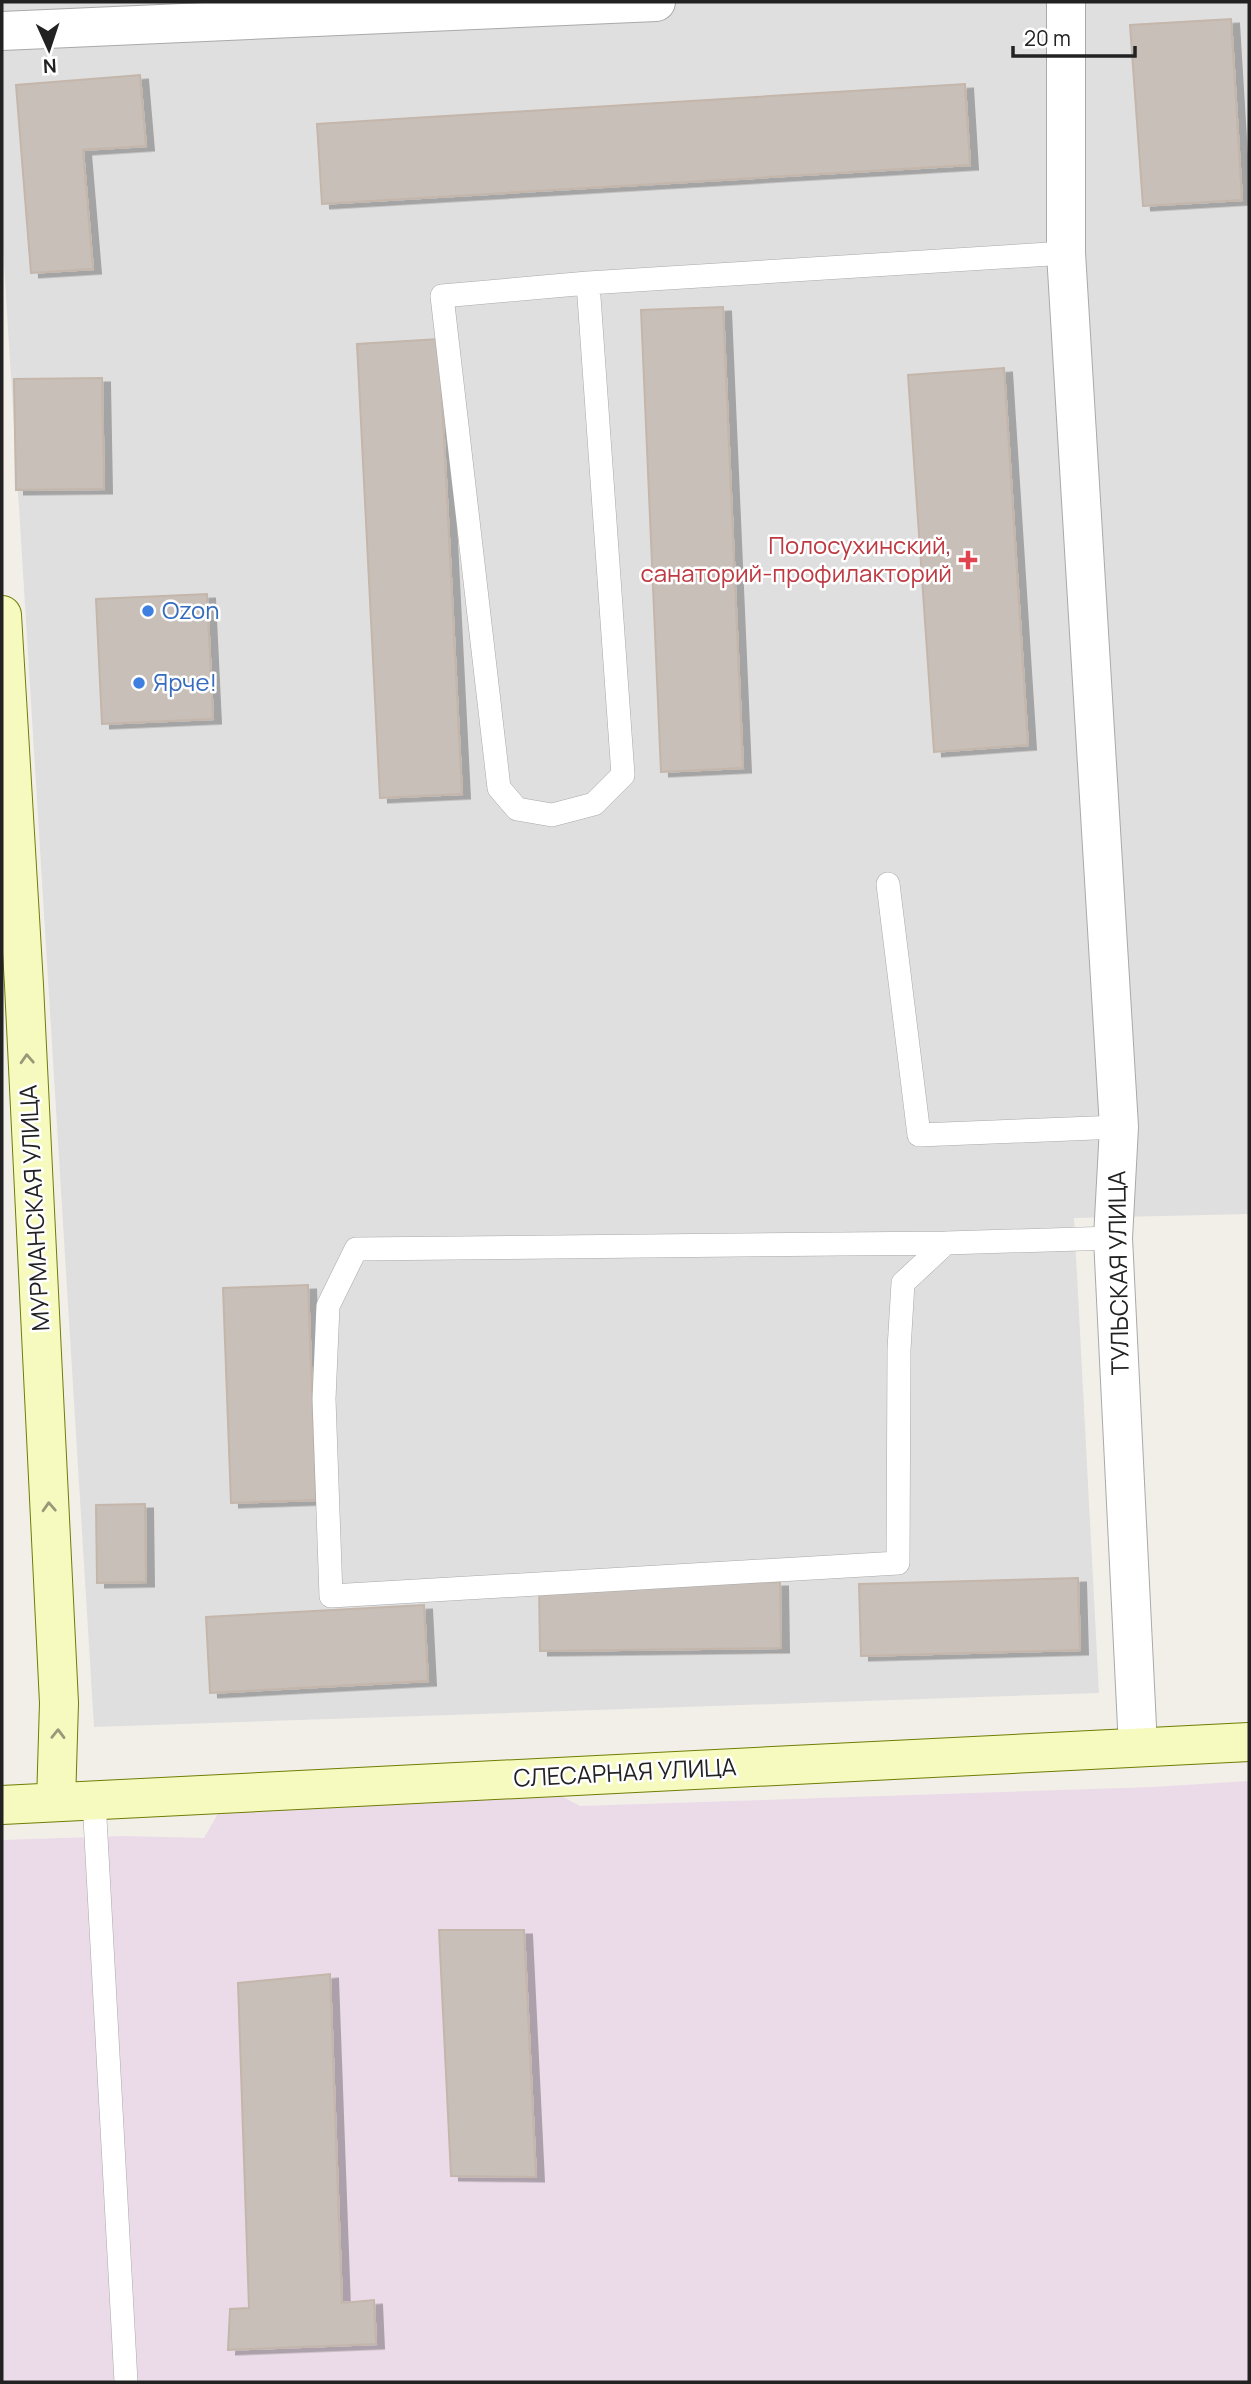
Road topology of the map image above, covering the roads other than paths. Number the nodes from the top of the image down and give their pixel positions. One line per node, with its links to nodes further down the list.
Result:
1 (656, 2): 3 (street)
2 (1066, 2): 4 (street)
3 (2, 31)
4 (1066, 253): 5 (lane); 9 (street, ТУЛЬСКАЯ УЛИЦА)
5 (588, 283): 5 (lane)
6 (2, 615): 8 (main road, МУРМАНСКАЯ УЛИЦА)
7 (888, 884): 9 (lane)
8 (13, 987): 15 (main road, МУРМАНСКАЯ УЛИЦА, one-way to 8)
9 (1119, 1127): 10 (street, ТУЛЬСКАЯ УЛИЦА)
10 (1113, 1238): 11 (lane); 13 (street, ТУЛЬСКАЯ УЛИЦА)
11 (946, 1243): 11 (lane)
12 (1249, 1742): 13 (main road, СЛЕСАРНАЯ УЛИЦА)
13 (1138, 1747): 14 (main road, СЛЕСАРНАЯ УЛИЦА)
14 (94, 1800): 15 (main road, СЛЕСАРНАЯ УЛИЦА); 17 (lane)
15 (57, 1802): 16 (main road, СЛЕСАРНАЯ УЛИЦА)
16 (2, 1805)
17 (125, 2382)

